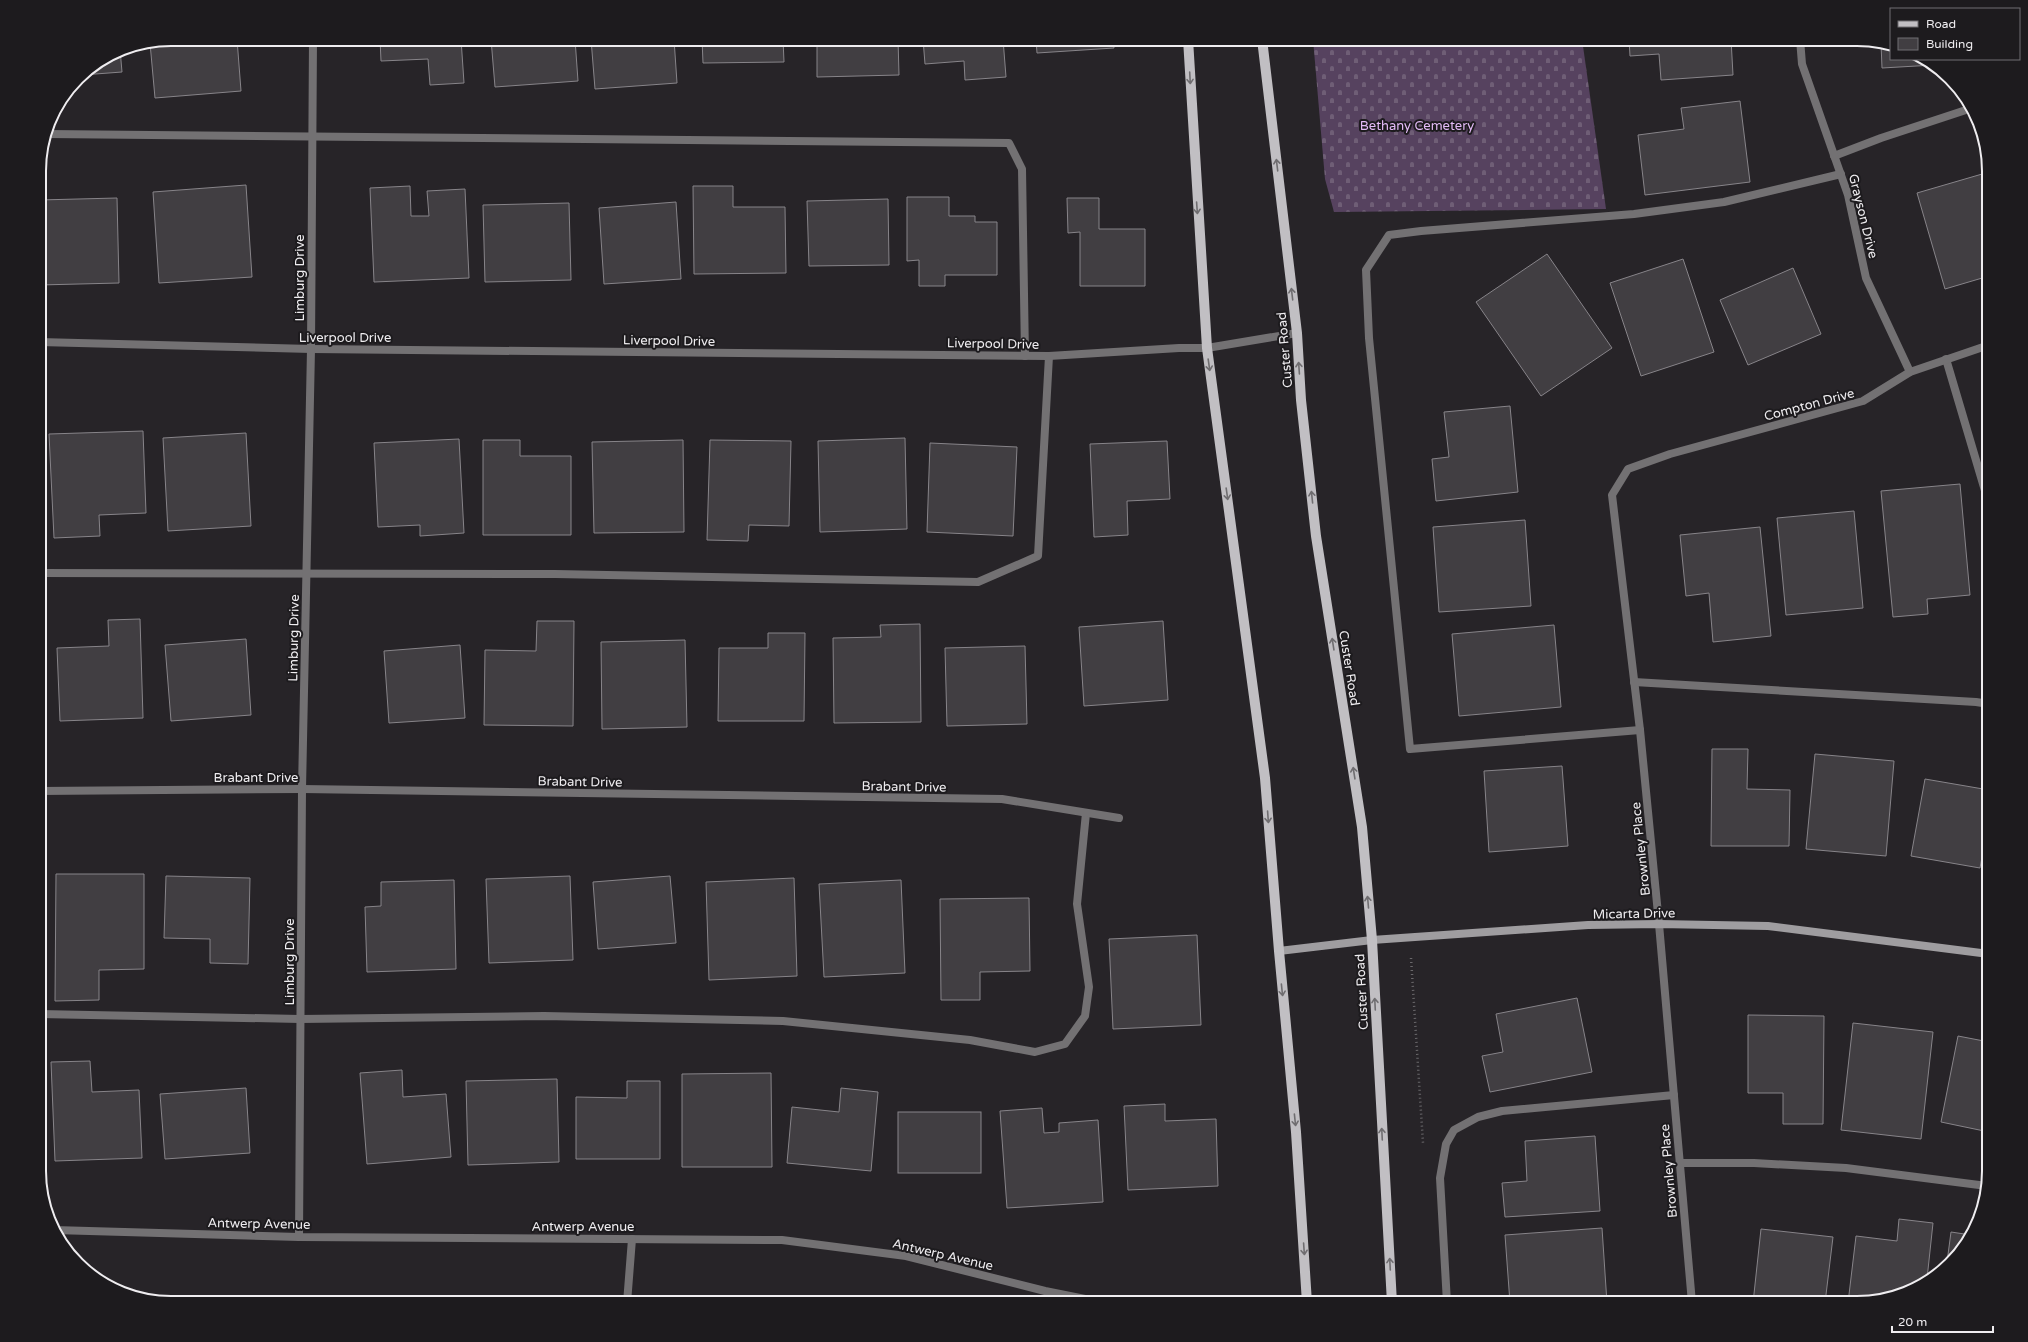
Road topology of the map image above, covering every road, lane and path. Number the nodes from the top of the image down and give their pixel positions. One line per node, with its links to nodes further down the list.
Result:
1 (313, 46): 7 (street, Limburg Drive)
2 (1188, 46): 13 (main road, one-way to 13)
3 (1263, 46): 10 (main road, Custer Road, one-way to 3)
4 (1801, 46): 8 (street, Grayson Drive)
5 (1966, 110): 8 (street)
6 (52, 134): 7 (street)
7 (312, 137): 14 (street, Limburg Drive); 15 (street)
8 (1834, 156): 9 (street, Grayson Drive)
9 (1841, 174): 18 (street, Grayson Drive); 25 (street)
10 (1297, 333): 13 (street, Liverpool Drive); 32 (main road, Custer Road, one-way to 10)
11 (46, 342): 14 (street, Liverpool Drive)
12 (1982, 346): 17 (street, Compton Drive)
13 (1207, 348): 16 (street, Liverpool Drive); 33 (main road, one-way to 33)
14 (311, 349): 15 (street, Liverpool Drive); 22 (street, Limburg Drive)
15 (1025, 356): 16 (street, Liverpool Drive)
16 (1049, 356): 22 (street)
17 (1946, 359): 18 (street, Compton Drive); 20 (street)
18 (1910, 372): 19 (street, Compton Drive)
19 (1628, 469): 23 (street, Brownley Place)
20 (1982, 480)
21 (46, 573): 22 (street)
22 (307, 574): 26 (street, Limburg Drive)
23 (1634, 682): 24 (street); 25 (street, Brownley Place)
24 (1982, 703)
25 (1640, 730): 30 (street, Brownley Place)
26 (302, 789): 27 (street, Brabant Drive); 28 (street, Brabant Drive); 36 (street, Limburg Drive)
27 (46, 791)
28 (1086, 813): 29 (street, Brabant Drive); 36 (street)
29 (1119, 818)
30 (1659, 924): 31 (street, Micarta Drive); 34 (street, Micarta Drive); 37 (street, Brownley Place)
31 (1410, 938): 32 (street, Micarta Drive); 38 (path)
32 (1372, 940): 33 (street, Micarta Drive); 47 (main road, Custer Road, one-way to 32)
33 (1279, 952): 46 (main road, one-way to 46)
34 (1982, 953)
35 (46, 1014): 36 (street)
36 (300, 1019): 42 (street, Limburg Drive)
37 (1674, 1095): 39 (street, Brownley Place); 48 (street)
38 (1423, 1144)
39 (1680, 1163): 40 (street); 49 (street, Brownley Place)
40 (1981, 1185)
41 (61, 1230): 42 (street, Antwerp Avenue)
42 (299, 1237): 43 (street, Antwerp Avenue)
43 (632, 1239): 44 (street); 45 (street, Antwerp Avenue)
44 (628, 1296)
45 (1070, 1296)
46 (1307, 1296)
47 (1392, 1296)
48 (1447, 1296)
49 (1691, 1296)

